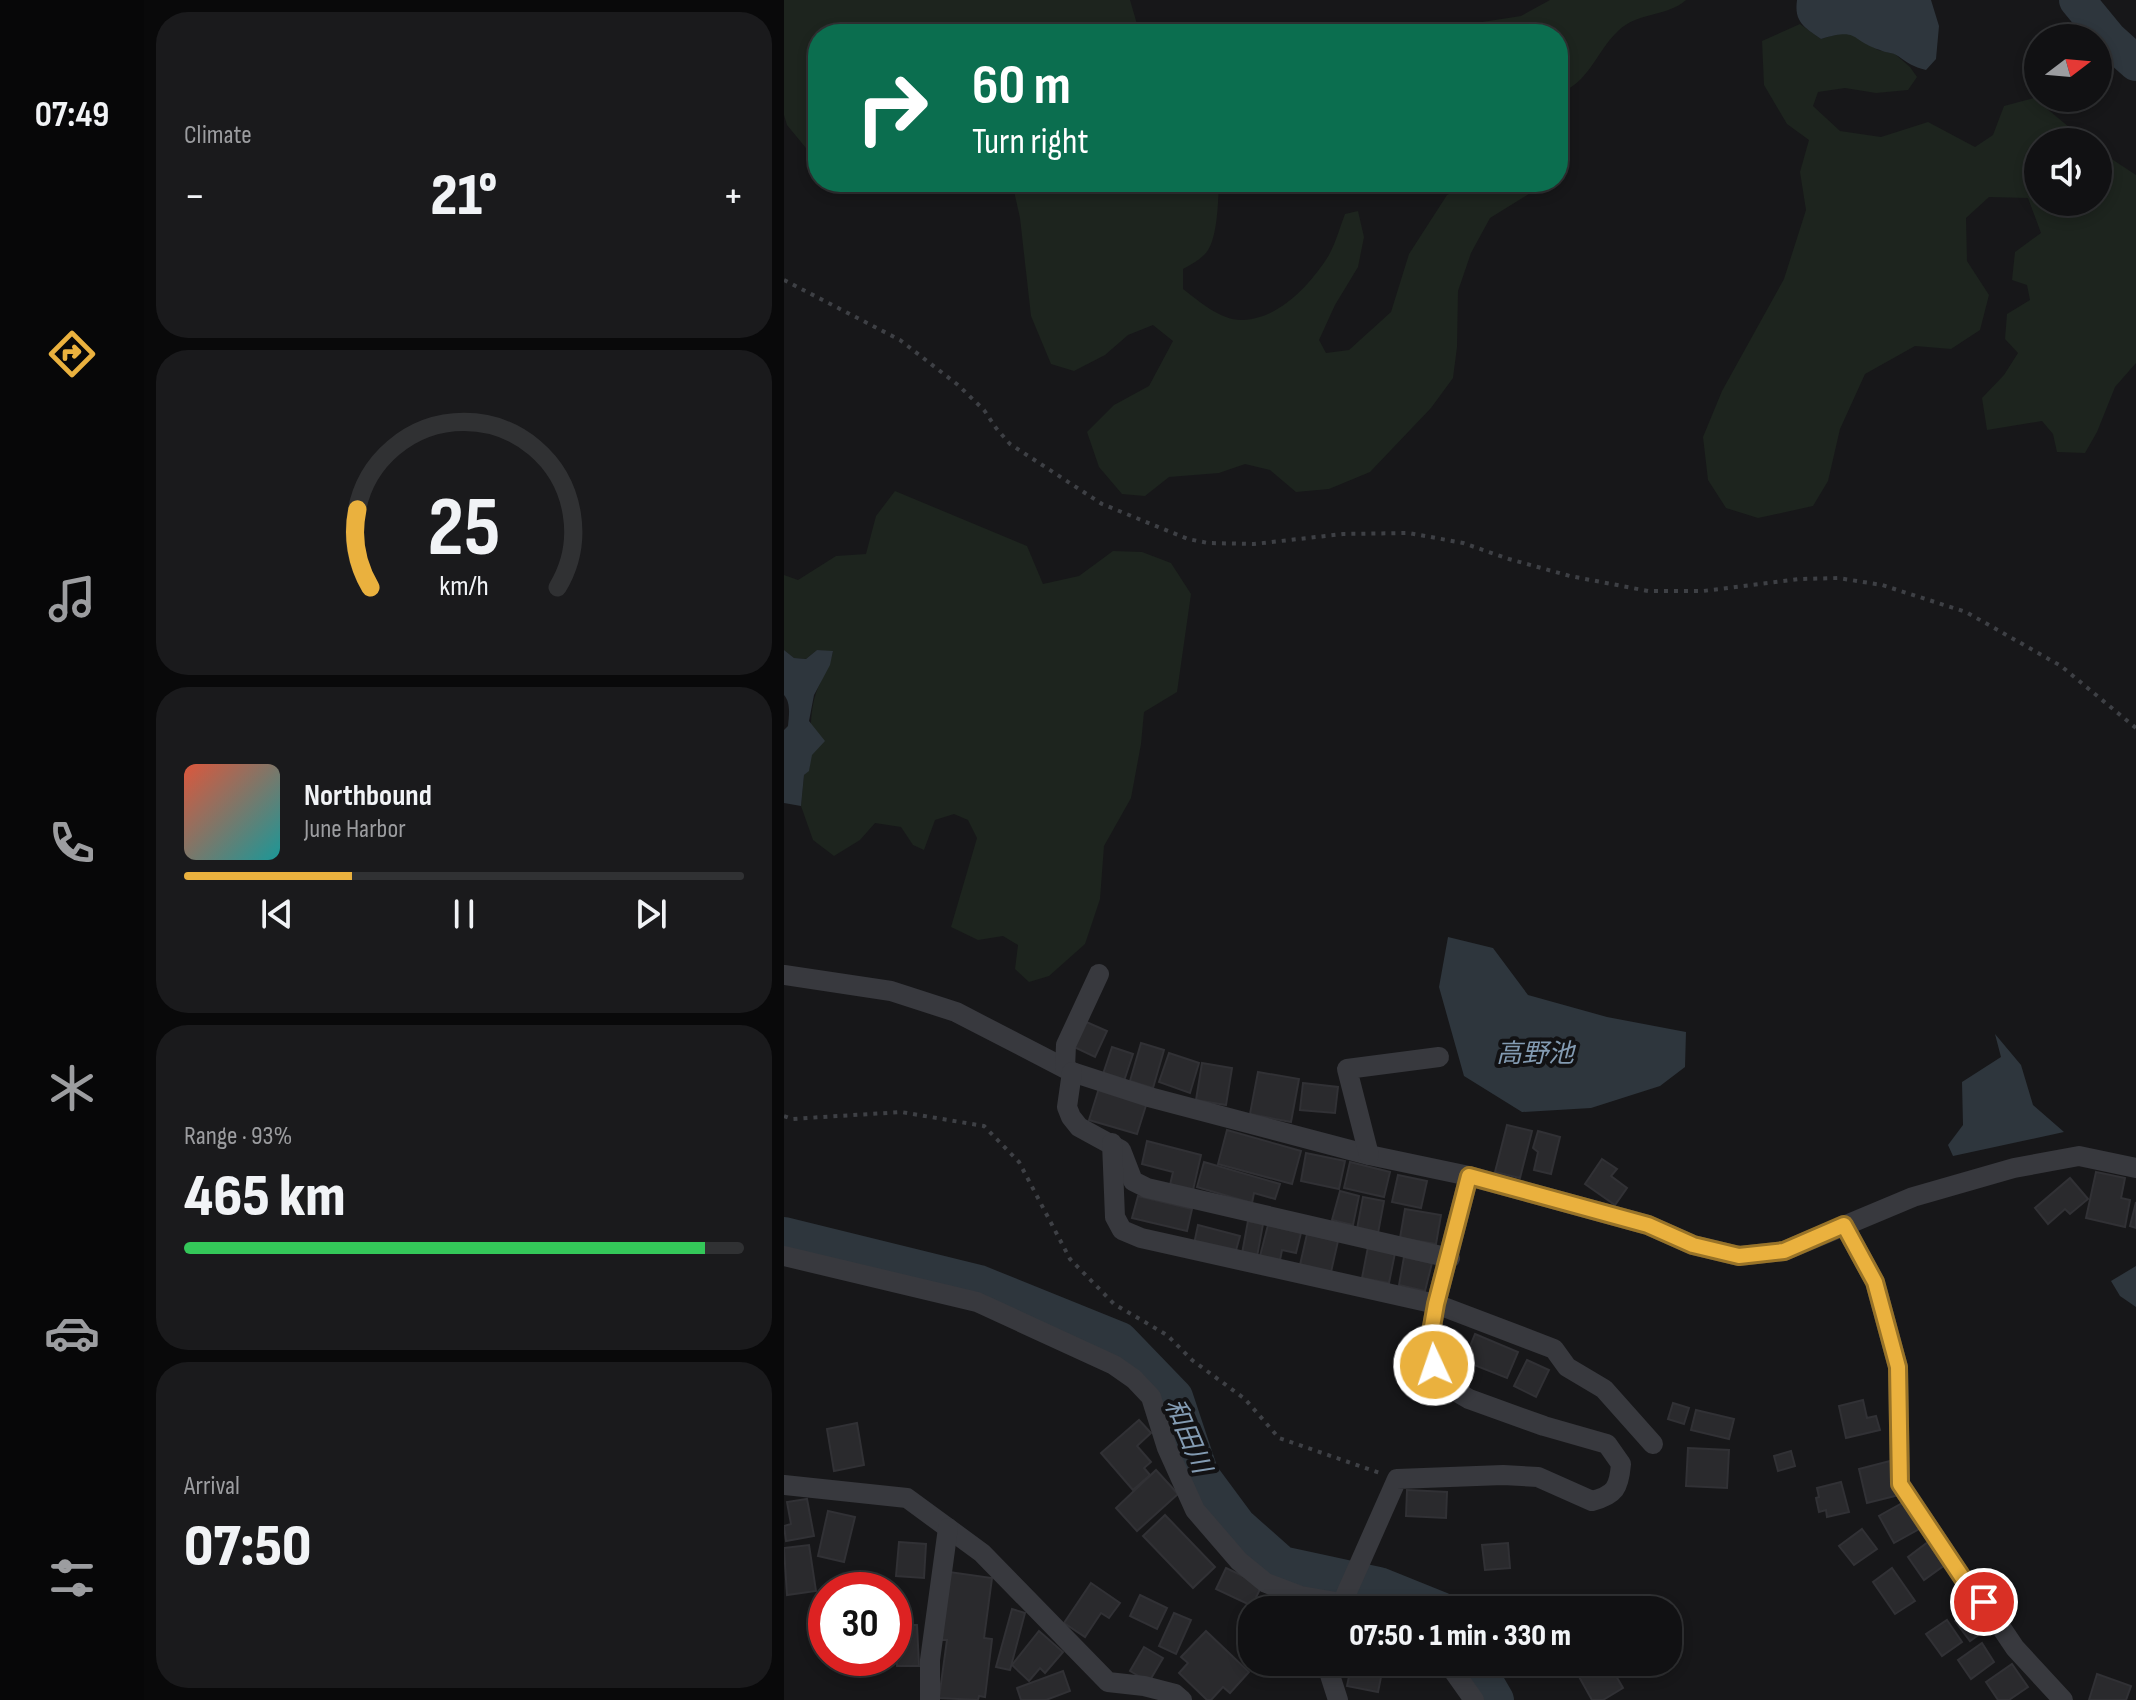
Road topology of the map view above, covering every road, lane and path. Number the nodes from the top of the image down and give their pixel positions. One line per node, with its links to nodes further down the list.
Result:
1 (784, 280): 2 (path)
2 (2136, 728)
3 (1099, 974): 6 (street)
4 (784, 975): 6 (street)
5 (1439, 1057): 9 (street)
6 (1068, 1070): 8 (street); 9 (street)
7 (784, 1116): 17 (path)
8 (1112, 1143): 14 (street); 15 (street)
9 (1369, 1155): 11 (street)
10 (2136, 1168): 12 (street)
11 (1469, 1176): 12 (street); 14 (street)
12 (1844, 1225): 28 (street)
13 (784, 1256): 20 (street)
14 (1450, 1258): 15 (street)
15 (1436, 1304): 16 (street); 17 (street)
16 (1653, 1444)
17 (1397, 1479): 21 (street)
18 (784, 1485): 19 (street)
19 (948, 1528): 24 (street); 25 (street)
20 (1301, 1596)
21 (1345, 1596)
22 (1330, 1676): 26 (street)
23 (1457, 1676): 27 (street)
24 (930, 1700)
25 (1182, 1700)
26 (1338, 1700)
27 (1474, 1700)
28 (2063, 1700)

